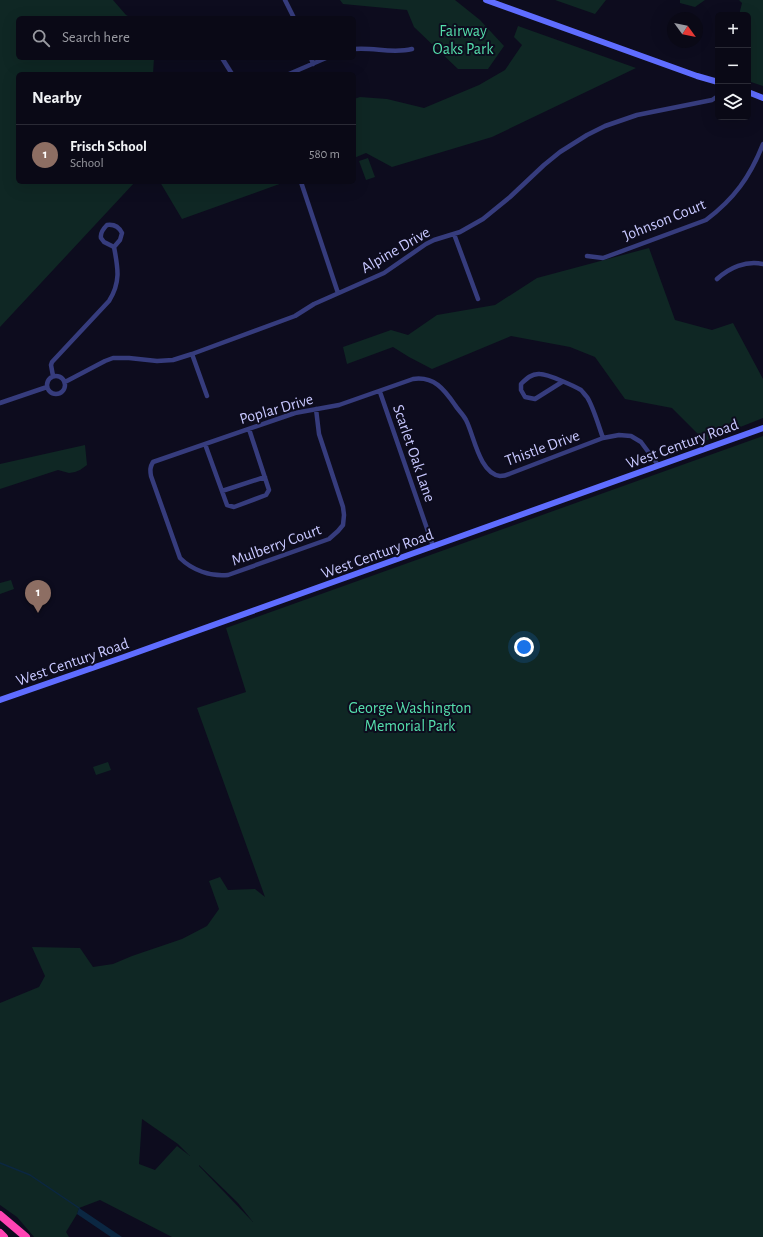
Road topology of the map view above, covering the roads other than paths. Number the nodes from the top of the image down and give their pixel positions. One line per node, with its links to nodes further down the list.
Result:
1 (285, 0): 3 (street)
2 (486, 0): 12 (main road)
3 (293, 16)
4 (412, 49): 5 (street)
5 (356, 50)
6 (223, 60): 10 (street)
7 (312, 60): 9 (street)
8 (322, 60): 9 (street)
9 (313, 64): 11 (street)
10 (231, 72)
11 (294, 72)
12 (715, 81)
13 (751, 93): 15 (main road)
14 (715, 98): 18 (street, Alpine Drive)
15 (763, 98)
16 (763, 144): 20 (street, Johnson Court)
17 (302, 184): 23 (street)
18 (454, 234): 23 (street, Alpine Drive); 24 (street)
19 (114, 247): 19 (street); 26 (street)
20 (587, 256)
21 (763, 264): 22 (street)
22 (716, 279)
23 (338, 293): 25 (street, Alpine Drive)
24 (478, 299)
25 (192, 354): 27 (street, Alpine Drive); 32 (street)
26 (53, 376): 27 (street); 29 (street)
27 (65, 382): 29 (street)
28 (562, 382): 28 (street); 37 (street)
29 (47, 387): 33 (street)
30 (445, 391): 31 (street, Poplar Drive); 37 (street, Thistle Drive)
31 (380, 392): 34 (street, Poplar Drive); 43 (street, Scarlet Oak Lane)
32 (207, 396)
33 (0, 403)
34 (316, 409): 36 (street, Poplar Drive); 41 (street, Mulberry Court)
35 (763, 428): 39 (main road, West Century Road)
36 (249, 429): 38 (street, Poplar Drive); 40 (street)
37 (603, 438): 39 (street, Thistle Drive)
38 (204, 444): 41 (street, Poplar Drive); 42 (street)
39 (658, 466): 43 (main road, West Century Road)
40 (265, 477): 42 (street); 42 (street)
41 (153, 480)
42 (222, 491)
43 (433, 546): 44 (main road, West Century Road)
44 (0, 700)
45 (0, 1215): 48 (highway)
46 (0, 1233): 47 (highway)
47 (4, 1237)
48 (26, 1237)

